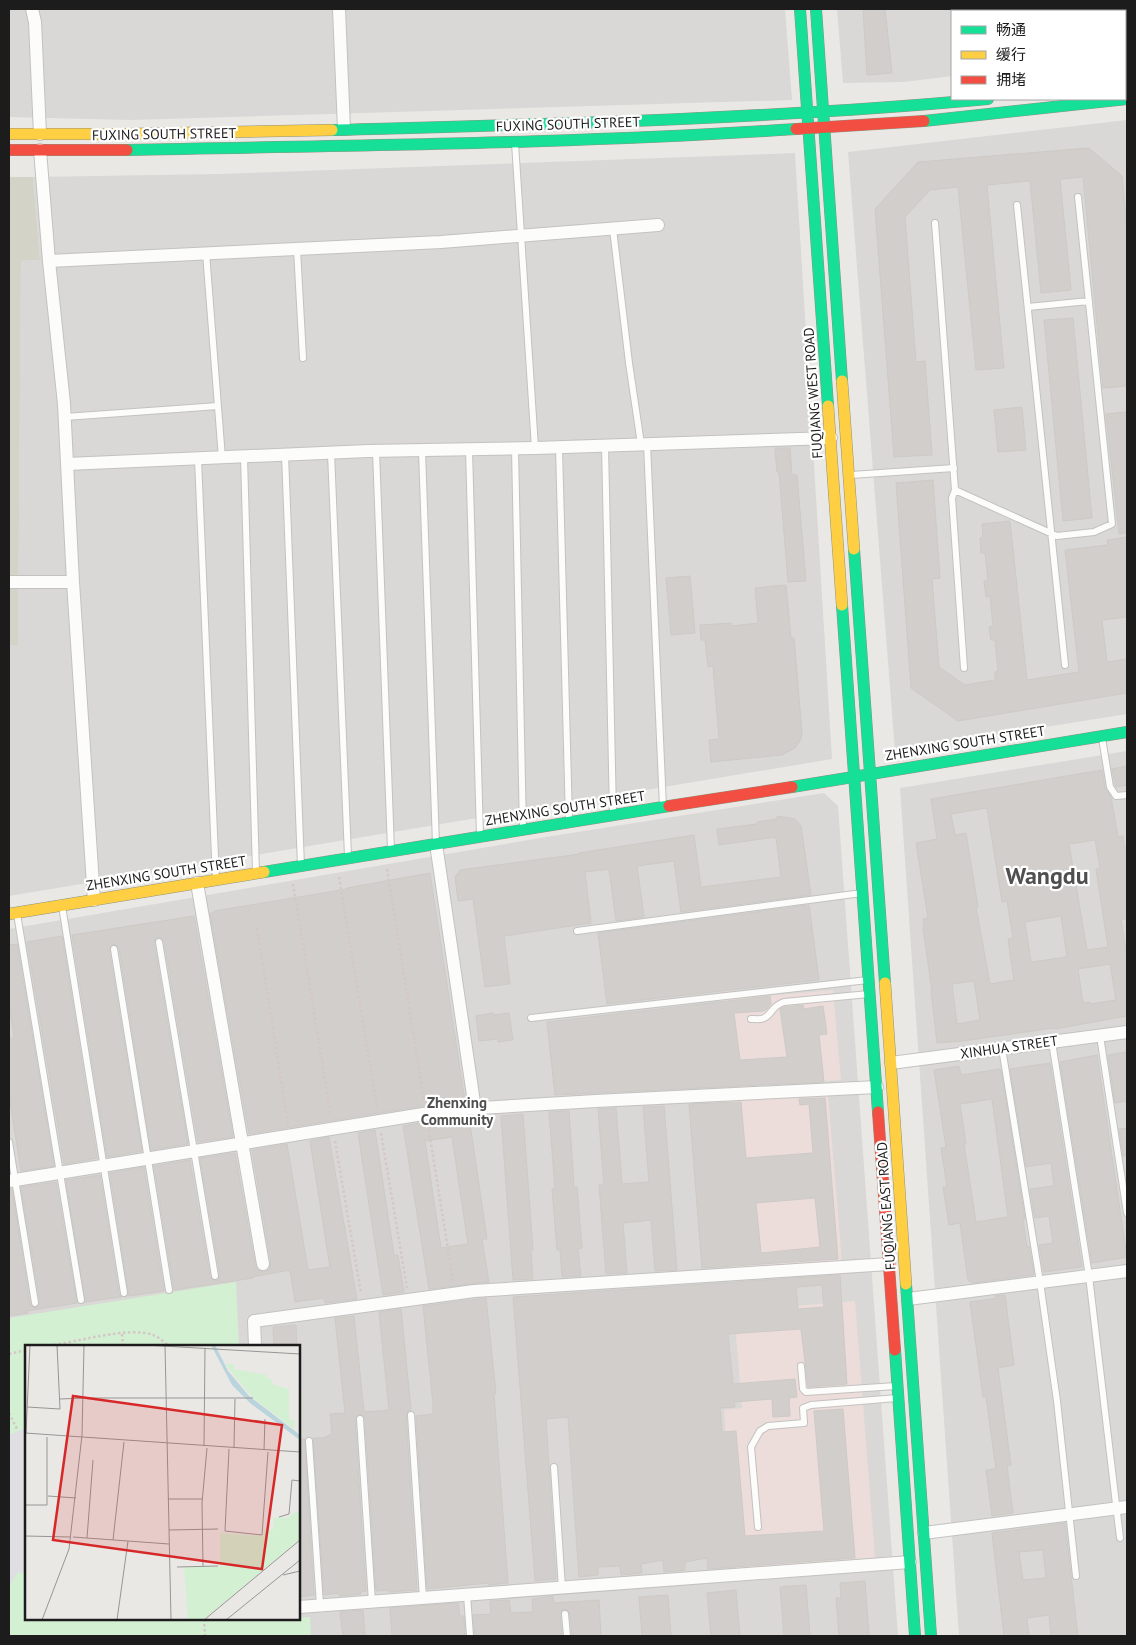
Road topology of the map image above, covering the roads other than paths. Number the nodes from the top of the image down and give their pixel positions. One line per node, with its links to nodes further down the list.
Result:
1 (32, 9): 13 (street)
2 (339, 9): 10 (street)
3 (800, 9): 8 (main road, FUQIANG WEST ROAD)
4 (816, 9): 7 (main road)
5 (975, 100): 7 (main road, FUXING SOUTH STREET)
6 (1118, 100): 9 (main road, FUXING SOUTH STREET)
7 (824, 112): 8 (main road, FUXING SOUTH STREET); 9 (main road)
8 (808, 113): 10 (main road, FUXING SOUTH STREET); 11 (main road, FUQIANG WEST ROAD)
9 (824, 128): 11 (main road, FUXING SOUTH STREET); 47 (main road)
10 (344, 129): 13 (main road, FUXING SOUTH STREET)
11 (809, 129): 14 (main road, FUXING SOUTH STREET); 31 (main road, FUQIANG WEST ROAD)
12 (9, 134): 13 (main road, FUXING SOUTH STREET)
13 (40, 134)
14 (515, 141): 16 (main road, FUXING SOUTH STREET); 22 (lane)
15 (9, 150): 16 (main road, FUXING SOUTH STREET)
16 (40, 150): 25 (street)
17 (1078, 197): 26 (lane)
18 (1017, 205): 27 (lane)
19 (935, 223): 46 (lane)
20 (658, 225): 21 (street)
21 (613, 229): 22 (street); 32 (lane)
22 (521, 236): 23 (street); 34 (lane)
23 (297, 249): 24 (street); 28 (lane)
24 (206, 253): 25 (street); 29 (lane)
25 (49, 261): 30 (street)
26 (1089, 300): 27 (lane); 49 (lane)
27 (1028, 307): 49 (lane)
28 (303, 358)
29 (218, 406): 30 (lane); 43 (lane)
30 (65, 416): 45 (street)
31 (831, 438): 32 (street); 57 (main road, FUQIANG WEST ROAD)
32 (644, 444): 33 (street); 59 (lane)
33 (605, 446): 35 (street); 60 (lane)
34 (535, 448): 35 (street); 36 (street)
35 (559, 448): 61 (lane)
36 (515, 449): 37 (street); 62 (lane)
37 (469, 450): 39 (street); 63 (lane)
38 (376, 451): 39 (street); 40 (street); 65 (lane)
39 (422, 451): 64 (lane)
40 (331, 453): 41 (street); 66 (lane)
41 (285, 455): 42 (street); 67 (lane)
42 (244, 457): 43 (street); 68 (lane)
43 (222, 458): 44 (street)
44 (198, 459): 45 (street); 69 (lane)
45 (67, 464): 51 (street)
46 (954, 468): 47 (lane); 48 (lane)
47 (850, 475): 56 (main road)
48 (955, 490): 49 (lane); 53 (lane)
49 (1051, 533): 52 (lane)
50 (9, 582): 51 (street)
51 (73, 582): 72 (street)
52 (1064, 665)
53 (964, 668)
54 (1127, 732): 55 (main road, ZHENXING SOUTH STREET)
55 (1102, 736): 56 (main road, ZHENXING SOUTH STREET); 58 (lane)
56 (870, 773): 57 (main road, ZHENXING SOUTH STREET); 86 (main road, FUQIANG EAST ROAD)
57 (855, 776): 59 (main road, ZHENXING SOUTH STREET); 71 (main road, FUQIANG EAST ROAD)
58 (1127, 795)
59 (663, 807): 60 (main road, ZHENXING SOUTH STREET)
60 (614, 815): 61 (main road, ZHENXING SOUTH STREET)
61 (569, 822): 62 (main road, ZHENXING SOUTH STREET)
62 (523, 830): 63 (main road, ZHENXING SOUTH STREET)
63 (480, 837): 64 (main road, ZHENXING SOUTH STREET)
64 (436, 844): 65 (main road, ZHENXING SOUTH STREET); 88 (street)
65 (388, 852): 66 (main road, ZHENXING SOUTH STREET)
66 (348, 858): 67 (main road, ZHENXING SOUTH STREET)
67 (295, 867): 68 (main road, ZHENXING SOUTH STREET)
68 (256, 874): 69 (main road, ZHENXING SOUTH STREET)
69 (216, 880): 70 (main road, ZHENXING SOUTH STREET)
70 (197, 883): 72 (main road, ZHENXING SOUTH STREET); 90 (street)
71 (863, 893): 75 (lane); 78 (main road, FUQIANG EAST ROAD)
72 (94, 900): 73 (main road, ZHENXING SOUTH STREET)
73 (62, 905): 74 (main road, ZHENXING SOUTH STREET); 93 (lane)
74 (13, 913): 94 (lane)
75 (577, 931)
76 (160, 942): 91 (lane)
77 (114, 949): 92 (lane)
78 (869, 980): 79 (main road, FUQIANG EAST ROAD); 80 (lane)
79 (870, 994): 81 (lane); 87 (main road, FUQIANG EAST ROAD)
80 (531, 1018)
81 (751, 1019)
82 (1127, 1032): 83 (street, XINHUA STREET)
83 (1100, 1036): 84 (street, XINHUA STREET); 96 (lane)
84 (1052, 1042): 85 (street, XINHUA STREET); 101 (lane)
85 (1002, 1048): 86 (street, XINHUA STREET); 102 (lane)
86 (891, 1063): 105 (main road, FUQIANG EAST ROAD)
87 (877, 1087): 88 (street); 98 (main road, FUQIANG EAST ROAD)
88 (475, 1109): 90 (street)
89 (9, 1142): 95 (lane)
90 (242, 1143): 91 (street); 97 (street)
91 (194, 1151): 92 (street); 100 (lane)
92 (148, 1158): 93 (street); 103 (lane)
93 (103, 1166): 94 (street); 104 (lane)
94 (60, 1173): 95 (street); 106 (lane)
95 (12, 1181): 107 (lane)
96 (1127, 1213)
97 (263, 1264)
98 (889, 1264): 108 (street); 110 (main road, FUQIANG EAST ROAD)
99 (1127, 1271): 101 (street)
100 (215, 1276)
101 (1089, 1276): 102 (street); 116 (lane)
102 (1040, 1282): 105 (street); 117 (lane)
103 (169, 1290)
104 (124, 1292)
105 (908, 1299): 119 (main road, FUQIANG EAST ROAD)
106 (81, 1300)
107 (35, 1303)
108 (255, 1345)
109 (801, 1366): 110 (lane)
110 (898, 1386): 111 (main road, FUQIANG EAST ROAD)
111 (898, 1398): 118 (lane); 121 (main road, FUQIANG EAST ROAD)
112 (411, 1415): 125 (lane)
113 (360, 1419): 126 (lane)
114 (309, 1441): 127 (lane)
115 (554, 1467): 123 (lane)
116 (1122, 1508): 117 (street); 120 (lane)
117 (1069, 1514): 119 (street); 122 (lane)
118 (758, 1527)
119 (924, 1533): 133 (main road, FUQIANG EAST ROAD)
120 (1120, 1538)
121 (910, 1562): 123 (street); 132 (main road, FUQIANG EAST ROAD)
122 (1076, 1576)
123 (562, 1588): 124 (street)
124 (467, 1595): 125 (street); 130 (lane)
125 (423, 1598): 126 (street)
126 (372, 1602): 127 (street)
127 (320, 1605): 128 (street)
128 (300, 1606)
129 (565, 1614): 131 (lane)
130 (470, 1636)
131 (566, 1636)
132 (915, 1636)
133 (932, 1636)

